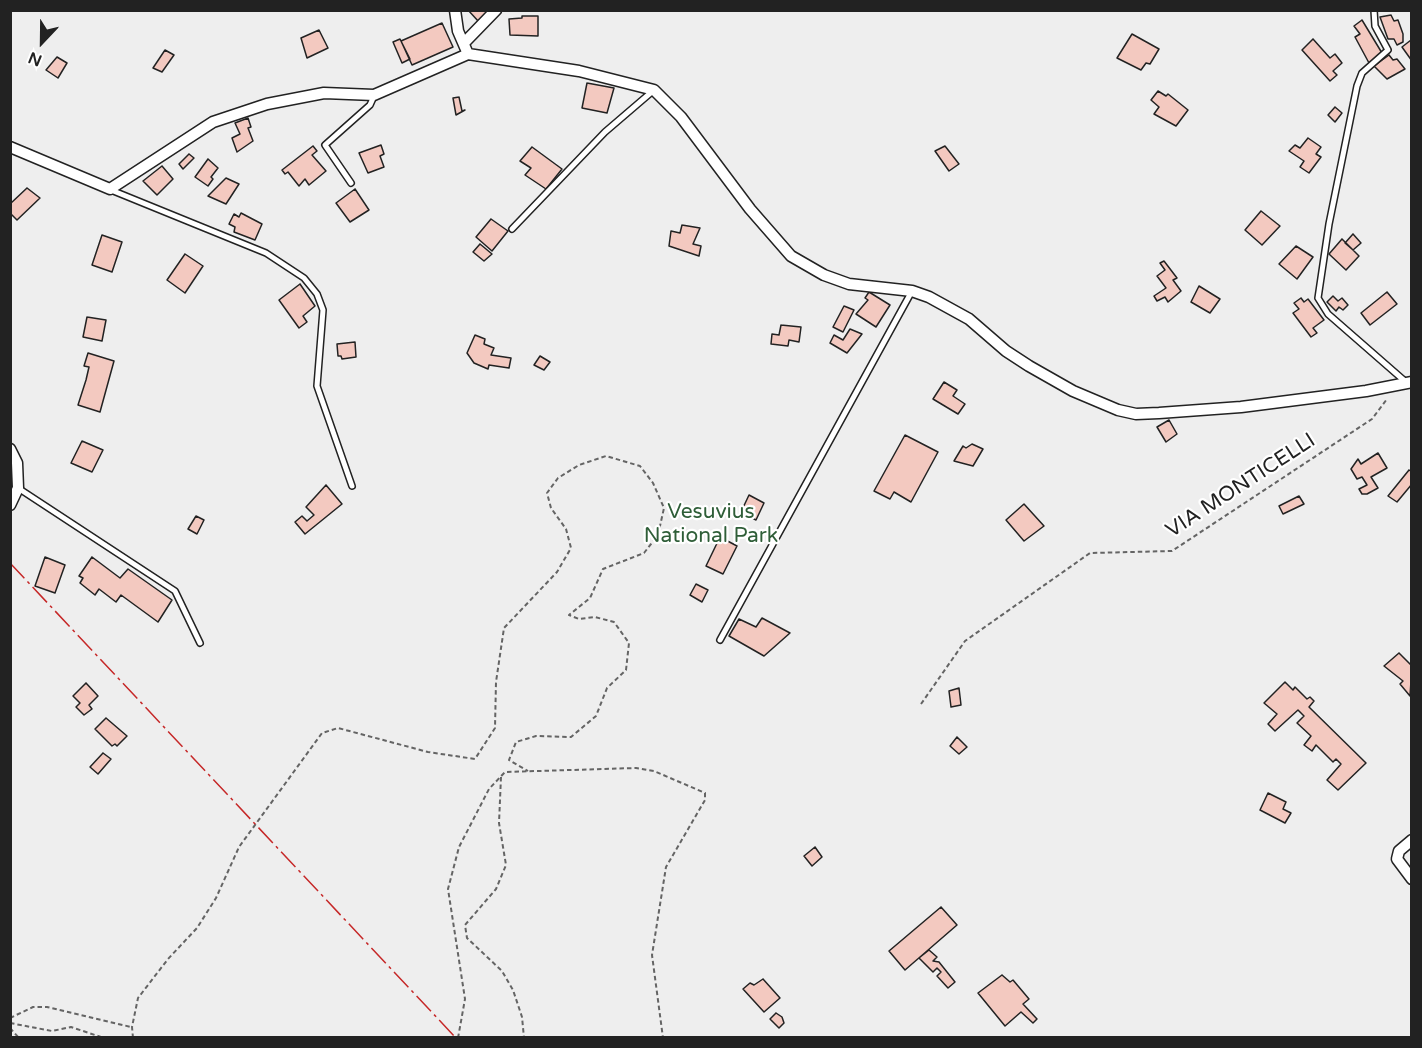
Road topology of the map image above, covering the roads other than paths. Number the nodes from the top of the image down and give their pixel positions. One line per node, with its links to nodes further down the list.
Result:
1 (455, 10): 4 (street)
2 (496, 10): 4 (street)
3 (1374, 10): 13 (lane)
4 (464, 43): 5 (street)
5 (468, 54): 6 (street); 7 (street)
6 (654, 90): 11 (lane); 12 (street)
7 (374, 95): 9 (lane); 10 (street)
8 (10, 147): 10 (street)
9 (351, 183)
10 (110, 189): 15 (lane)
11 (512, 229)
12 (912, 291): 13 (street); 18 (lane)
13 (1410, 383)
14 (10, 449): 16 (street)
15 (352, 486)
16 (18, 488): 17 (street); 19 (lane)
17 (10, 505)
18 (720, 640)
19 (200, 643)
20 (1412, 840): 21 (street)
21 (1412, 879)

